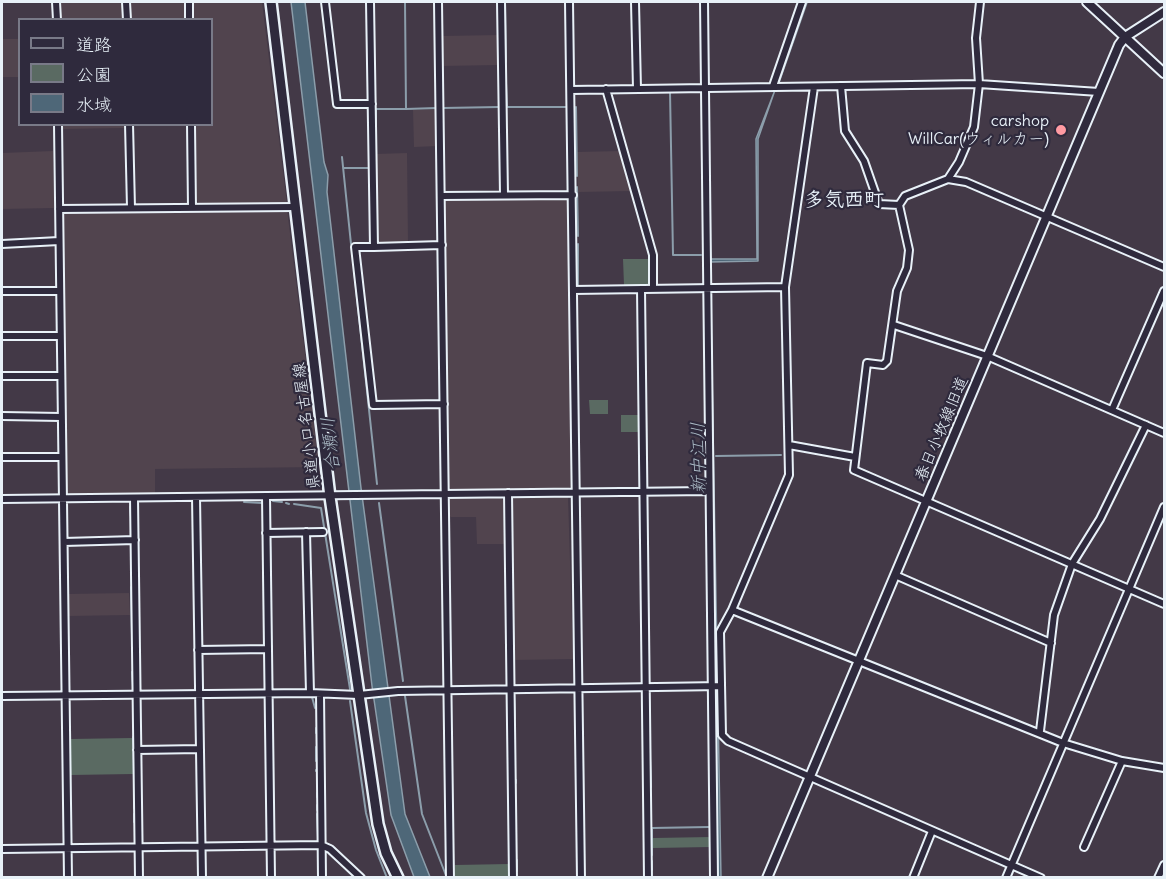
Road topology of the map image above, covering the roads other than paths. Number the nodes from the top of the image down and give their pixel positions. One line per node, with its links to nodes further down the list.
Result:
1 (56, 2): 16 (street)
2 (126, 2): 17 (street)
3 (189, 2): 18 (street)
4 (271, 2): 39 (main road, 県道小口名古屋線)
5 (325, 2): 30 (street)
6 (370, 2): 30 (street)
7 (438, 2): 37 (street)
8 (501, 2): 35 (street)
9 (569, 2): 28 (street)
10 (635, 2): 26 (street)
11 (704, 2): 24 (street)
12 (802, 2): 22 (street)
13 (980, 2): 21 (street)
14 (1087, 2): 19 (street)
15 (1164, 10): 19 (street)
16 (57, 18)
17 (127, 18)
18 (189, 18)
19 (1125, 37): 20 (street); 29 (street, 春日小牧線旧道)
20 (1164, 73)
21 (979, 84): 23 (street); 29 (street); 34 (street)
22 (773, 86): 24 (street); 25 (street)
23 (841, 86): 25 (street); 38 (street)
24 (706, 87): 26 (street); 52 (street)
25 (814, 87): 49 (street)
26 (637, 88): 27 (street)
27 (606, 89): 28 (street); 51 (street)
28 (571, 90): 36 (street)
29 (1099, 92): 43 (street, 春日小牧線旧道)
30 (372, 104): 47 (street)
31 (58, 126): 42 (street)
32 (129, 126): 40 (street)
33 (191, 126): 41 (street)
34 (948, 179): 38 (street); 43 (street)
35 (504, 195): 36 (street); 37 (street)
36 (573, 195): 53 (street)
37 (441, 196): 46 (street)
38 (899, 205): 57 (street)
39 (295, 207): 41 (street); 80 (main road, 県道小口名古屋線)
40 (131, 208): 41 (street); 42 (street)
41 (192, 208)
42 (59, 209): 44 (street)
43 (1045, 216): 48 (street); 60 (street, 春日小牧線旧道)
44 (59, 241): 45 (street); 55 (street)
45 (2, 244)
46 (442, 245): 47 (street); 63 (street)
47 (374, 247): 63 (street)
48 (1164, 267)
49 (785, 287): 52 (street); 69 (street)
50 (641, 289): 51 (street); 53 (street); 74 (street)
51 (654, 289): 52 (street)
52 (709, 289): 73 (street)
53 (573, 290): 76 (street)
54 (2, 291): 55 (street)
55 (59, 291): 59 (street)
56 (1164, 291): 64 (street)
57 (894, 325): 60 (street); 72 (street)
58 (2, 336): 59 (street)
59 (60, 336): 62 (street)
60 (987, 356): 64 (street); 84 (street, 春日小牧線旧道)
61 (2, 376): 62 (street)
62 (61, 376): 66 (street)
63 (444, 404): 77 (street)
64 (1112, 410): 67 (street)
65 (2, 416): 66 (street)
66 (61, 417): 71 (street)
67 (1146, 425): 68 (street); 91 (street)
68 (1164, 434)
69 (789, 445): 72 (street); 95 (street)
70 (2, 457): 71 (street)
71 (62, 457): 81 (street)
72 (855, 457): 84 (street)
73 (709, 491): 74 (street); 100 (street)
74 (644, 492): 76 (street); 101 (street)
75 (508, 493): 76 (street); 77 (street); 103 (street)
76 (575, 493): 102 (street)
77 (445, 494): 80 (street); 104 (street)
78 (266, 496): 79 (street); 80 (street); 88 (street)
79 (196, 497): 82 (street); 98 (street)
80 (335, 497): 111 (main road, 県道小口名古屋線)
81 (63, 498): 82 (street); 83 (street); 90 (street)
82 (134, 498): 89 (street)
83 (2, 499)
84 (926, 501): 91 (street); 92 (street, 春日小牧線旧道)
85 (1164, 507): 93 (street)
86 (306, 532): 87 (street); 88 (street); 106 (street)
87 (322, 532)
88 (266, 533): 97 (street)
89 (135, 540): 90 (street); 107 (street)
90 (63, 542): 110 (street)
91 (1072, 564): 93 (street); 96 (street)
92 (895, 575): 96 (street); 99 (street, 春日小牧線旧道)
93 (1130, 589): 94 (street); 114 (street)
94 (1164, 604)
95 (732, 610): 99 (street); 100 (street)
96 (1051, 644): 113 (street)
97 (268, 649): 98 (street); 105 (street)
98 (198, 650): 108 (street)
99 (859, 660): 114 (street); 119 (street, 春日小牧線旧道)
100 (716, 686): 101 (street); 119 (street); 141 (street)
101 (646, 687): 102 (street); 140 (street)
102 (579, 688): 103 (street); 139 (street)
103 (510, 689): 104 (street); 138 (street)
104 (448, 690): 111 (street); 137 (street)
105 (268, 693): 106 (street); 108 (street); 123 (street)
106 (310, 693): 109 (street)
107 (136, 694): 108 (street); 110 (street); 116 (street)
108 (199, 694): 115 (street)
109 (320, 694): 111 (street); 121 (street)
110 (66, 695): 112 (street); 126 (street)
111 (363, 695): 136 (main road, 県道小口名古屋線)
112 (2, 696)
113 (1040, 731)
114 (1063, 743): 117 (street); 128 (street)
115 (200, 748): 116 (street); 122 (street)
116 (137, 750): 124 (street)
117 (1122, 762): 118 (street); 125 (street)
118 (1164, 768)
119 (810, 777): 120 (street); 142 (street, 春日小牧線旧道)
120 (932, 831): 128 (street); 143 (street)
121 (321, 845): 123 (street); 134 (street); 135 (street)
122 (202, 846): 123 (street); 124 (street); 132 (street)
123 (271, 846): 133 (street)
124 (139, 847): 126 (street); 131 (street)
125 (1084, 847)
126 (67, 848): 127 (street); 130 (street)
127 (2, 849)
128 (1011, 864): 144 (street); 145 (street)
129 (1164, 865): 146 (street)
130 (68, 878)
131 (139, 878)
132 (202, 878)
133 (271, 878)
134 (322, 878)
135 (361, 878)
136 (398, 878)
137 (450, 878)
138 (513, 878)
139 (581, 878)
140 (648, 878)
141 (714, 878)
142 (767, 878)
143 (913, 878)
144 (1006, 878)
145 (1041, 878)
146 (1158, 878)

